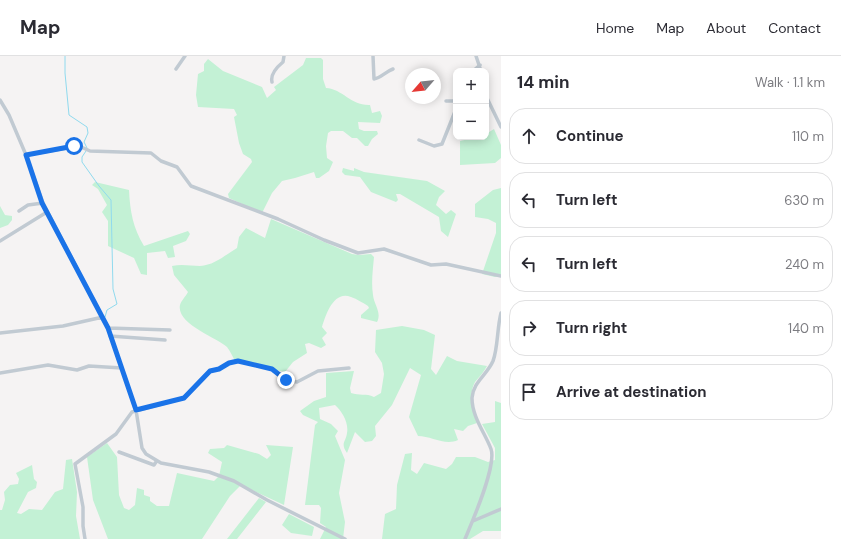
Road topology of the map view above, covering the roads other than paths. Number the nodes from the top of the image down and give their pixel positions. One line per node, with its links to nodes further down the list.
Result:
1 (185, 56): 6 (street)
2 (284, 56): 10 (street)
3 (373, 56): 9 (street)
4 (476, 56): 5 (street)
5 (480, 65): 7 (street); 8 (street)
6 (176, 68)
7 (476, 68)
8 (480, 68)
9 (393, 69)
10 (272, 82)
11 (0, 100): 18 (street)
12 (446, 101): 13 (street)
13 (453, 101)
14 (489, 102): 16 (street)
15 (453, 116): 17 (street)
16 (501, 127)
17 (419, 140)
18 (26, 155): 19 (street); 23 (street)
19 (42, 203): 20 (street); 21 (street)
20 (19, 211)
21 (47, 212): 22 (street); 25 (street)
22 (0, 241)
23 (501, 276)
24 (501, 313): 38 (street)
25 (103, 317): 26 (street); 28 (street)
26 (108, 328): 27 (street); 29 (street)
27 (170, 330)
28 (0, 333)
29 (110, 336): 30 (street); 31 (street)
30 (165, 340)
31 (122, 368): 33 (street); 34 (street)
32 (349, 368): 34 (street)
33 (0, 373)
34 (136, 410): 36 (street); 39 (street)
35 (120, 452): 36 (street)
36 (156, 462): 40 (street)
37 (501, 509): 38 (street)
38 (473, 521): 41 (street)
39 (85, 539)
40 (345, 539)
41 (465, 539)

